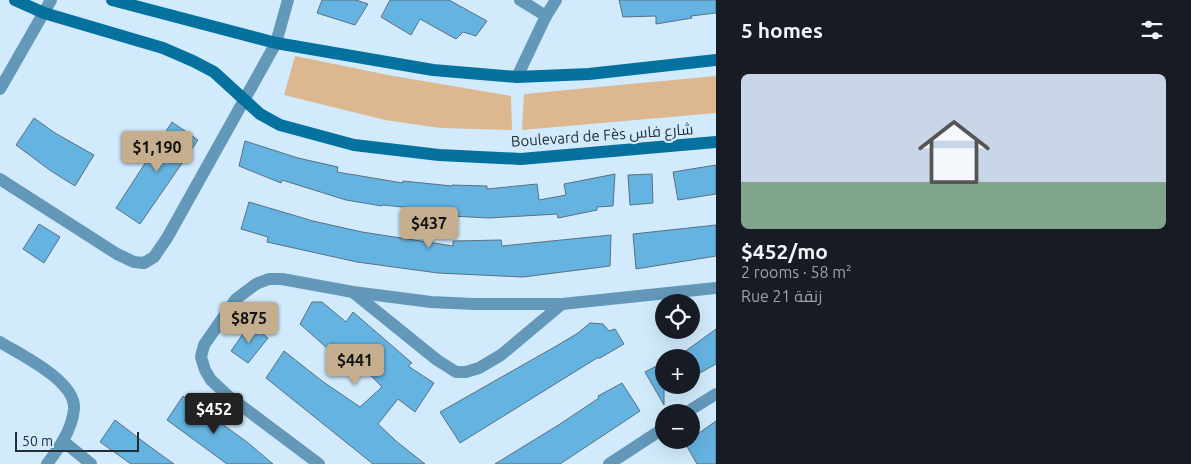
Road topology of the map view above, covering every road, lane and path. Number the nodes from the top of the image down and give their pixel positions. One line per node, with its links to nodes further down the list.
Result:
1 (15, 0): 7 (main road, Boulevard de Fès شارع فاس)
2 (51, 0): 7 (street)
3 (112, 0): 9 (main road)
4 (288, 0): 9 (street)
5 (520, 0): 8 (street)
6 (556, 0): 8 (street)
7 (44, 13): 12 (street); 13 (main road, Boulevard de Fès شارع فاس)
8 (546, 16): 11 (street)
9 (276, 43): 11 (main road); 13 (street)
10 (716, 60): 11 (main road)
11 (516, 77)
12 (0, 89)
13 (245, 100): 14 (main road, Boulevard de Fès شارع فاس); 15 (street)
14 (716, 142)
15 (0, 179)
16 (716, 288): 18 (street)
17 (353, 292): 18 (street); 18 (street); 26 (street)
18 (562, 304)
19 (0, 342): 23 (street)
20 (716, 394): 21 (street)
21 (700, 404)
22 (655, 434): 27 (street)
23 (63, 441): 24 (street); 25 (street)
24 (47, 464)
25 (91, 464)
26 (319, 464)
27 (609, 464)

